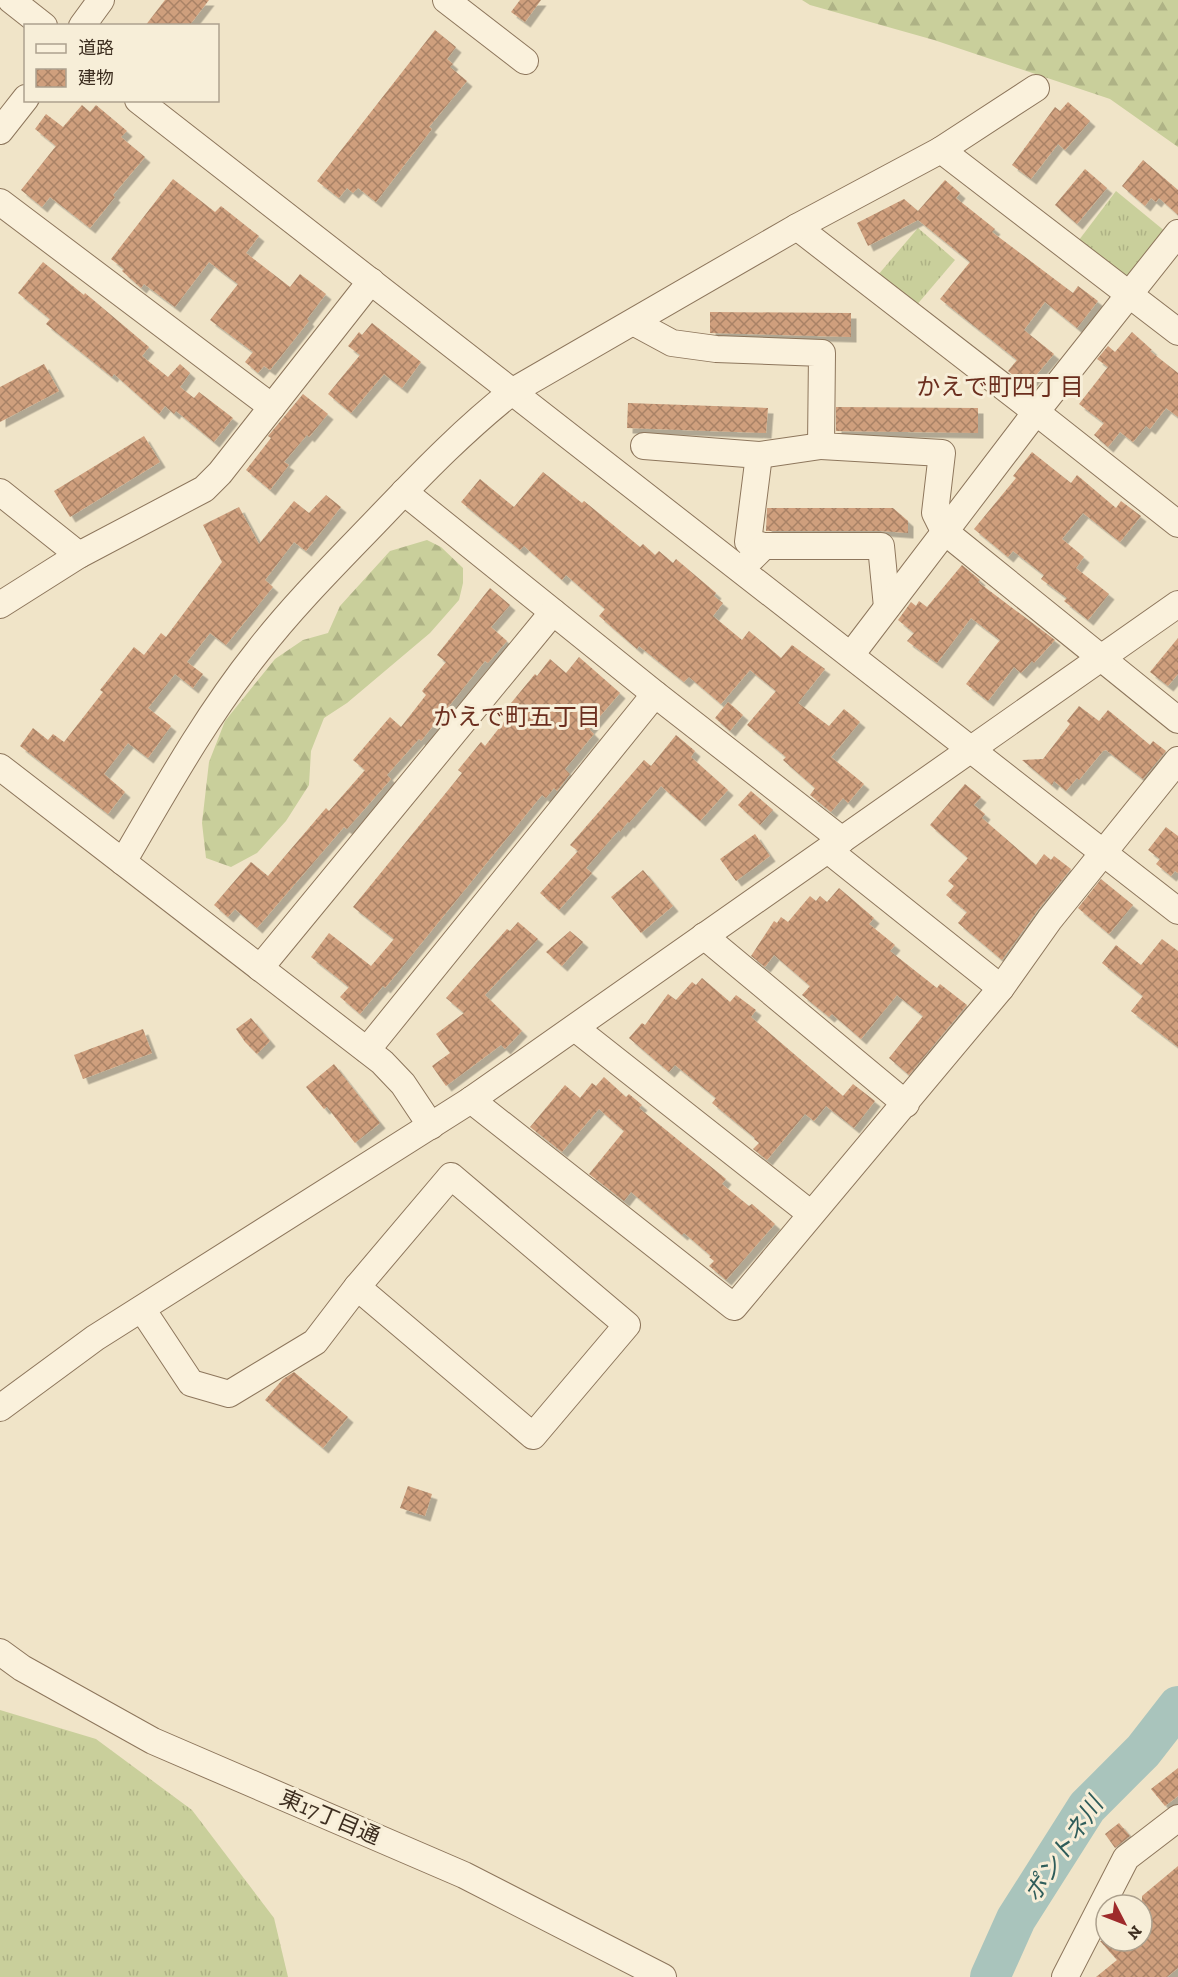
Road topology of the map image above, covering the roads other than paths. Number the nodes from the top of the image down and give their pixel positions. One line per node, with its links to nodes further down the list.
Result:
1 (11, 0): 4 (street)
2 (101, 0): 5 (street)
3 (446, 0): 6 (street)
4 (41, 24)
5 (83, 24)
6 (525, 61)
7 (1036, 88): 11 (street)
8 (24, 101): 10 (street)
9 (141, 102): 15 (street)
10 (0, 131)
11 (941, 150): 13 (street); 16 (street)
12 (0, 202): 20 (street)
13 (797, 227): 17 (street); 21 (street)
14 (1178, 233): 16 (street)
15 (371, 281): 19 (street); 20 (street)
16 (1129, 294): 18 (street); 21 (street)
17 (635, 322): 19 (street); 23 (street)
18 (1178, 332)
19 (513, 391): 26 (street); 31 (street)
20 (272, 407): 30 (street)
21 (1036, 412): 27 (street); 28 (street)
22 (644, 446): 24 (street)
23 (820, 446): 24 (street); 28 (street)
24 (759, 455): 29 (street)
25 (0, 492): 30 (street)
26 (404, 492): 35 (street); 45 (street)
27 (1178, 524)
28 (944, 531): 34 (street); 37 (street)
29 (764, 546): 31 (street); 34 (street)
30 (79, 555): 33 (street)
31 (741, 569): 36 (street)
32 (1178, 604): 37 (street)
33 (0, 605)
34 (887, 607): 36 (street)
35 (553, 612): 38 (street); 48 (street)
36 (851, 655): 40 (street)
37 (1101, 658): 39 (street); 40 (street)
38 (655, 694): 43 (street); 51 (street)
39 (1178, 720)
40 (971, 749): 43 (street); 44 (street)
41 (1178, 760): 44 (street)
42 (0, 766): 45 (street)
43 (835, 845): 47 (street); 49 (street)
44 (1103, 853): 46 (street); 49 (street)
45 (123, 862): 48 (street)
46 (1178, 911)
47 (704, 936): 50 (street); 53 (street)
48 (260, 968): 51 (street)
49 (1001, 988): 53 (street)
50 (575, 1028): 52 (street); 55 (street)
51 (367, 1050): 54 (street)
52 (471, 1100): 54 (street); 55 (street)
53 (906, 1104): 55 (street)
54 (431, 1126): 57 (street)
55 (811, 1214)
56 (357, 1287): 56 (street); 57 (street)
57 (142, 1309): 58 (street)
58 (0, 1408)
59 (0, 1652): 61 (street, 東17丁目通)
60 (1178, 1818): 62 (street)
61 (663, 1977)
62 (1065, 1977)

